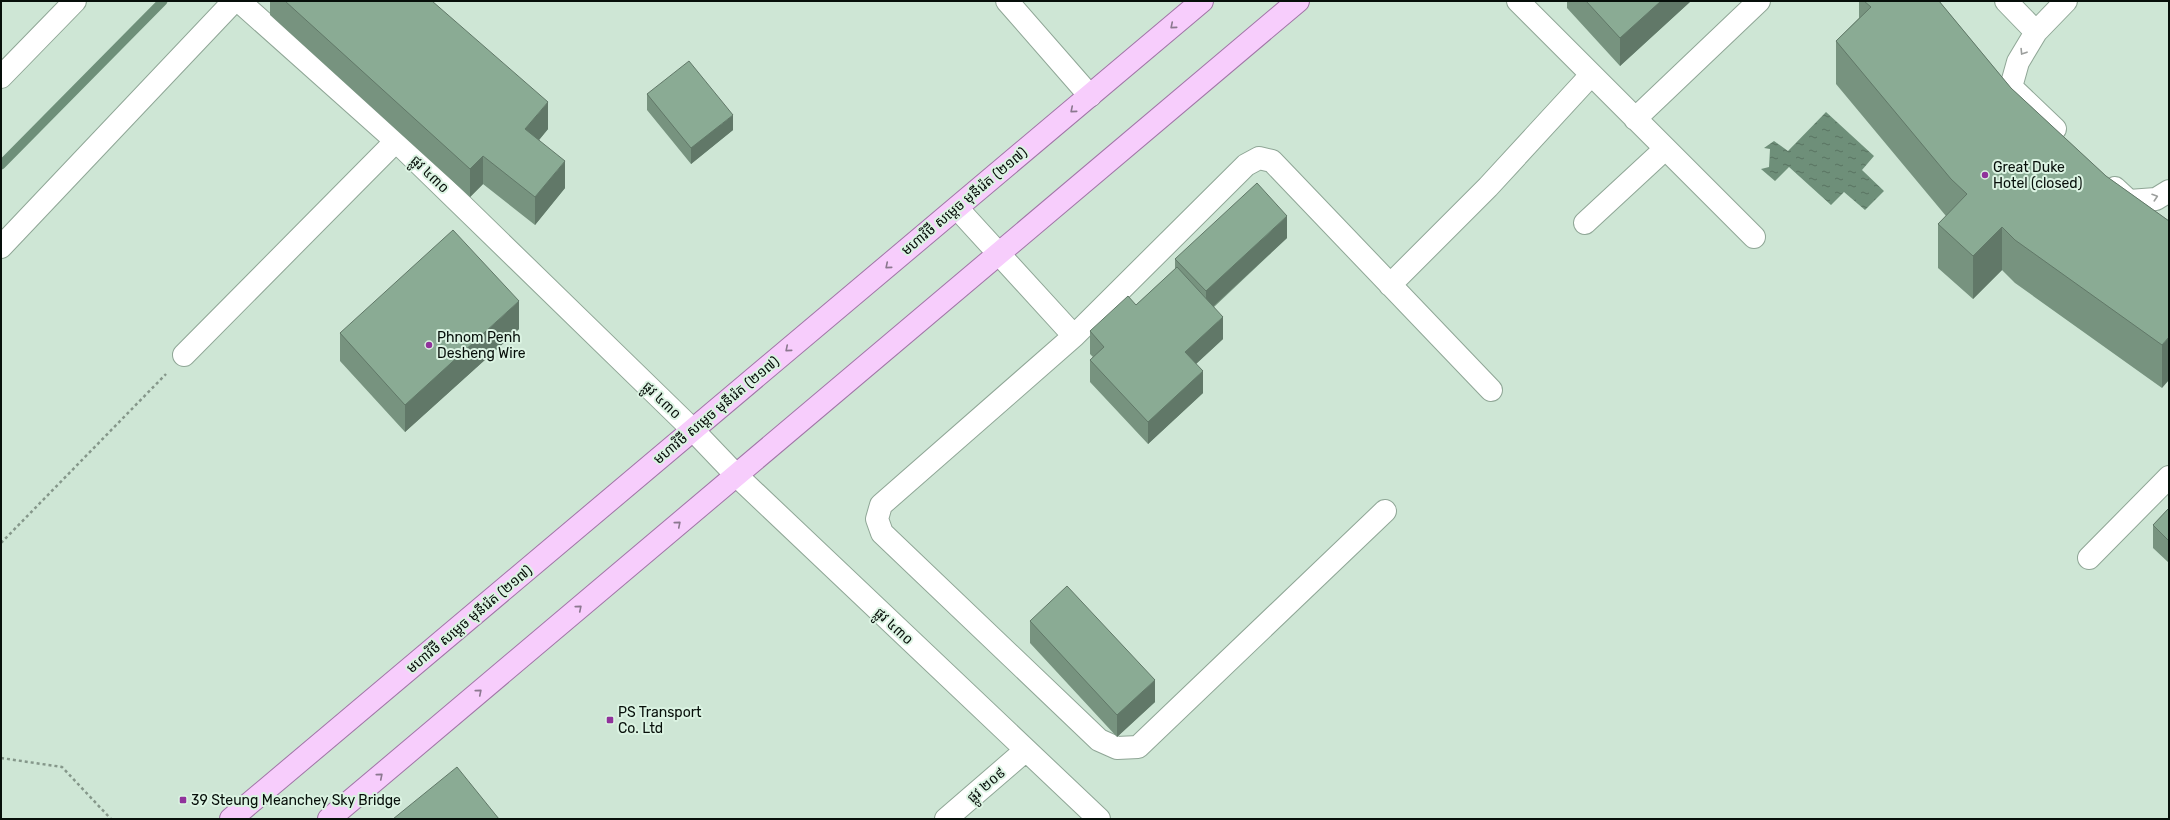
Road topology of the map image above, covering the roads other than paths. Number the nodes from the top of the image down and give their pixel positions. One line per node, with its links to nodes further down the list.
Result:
1 (75, 1): 13 (street)
2 (234, 1): 24 (street)
3 (239, 1): 16 (street, ផ្លូវ ៤៣០)
4 (1007, 1): 14 (street)
5 (1202, 1): 14 (main road, មហាវិថី សម្តេច មុនីរ៉េត (២១៧), one-way to 14)
6 (1298, 1): 25 (main road)
7 (1518, 1): 12 (street)
8 (1759, 1): 15 (street)
9 (2006, 1): 11 (street)
10 (2066, 1): 11 (street)
11 (2036, 32): 17 (street, one-way to 17)
12 (1591, 75): 15 (street); 26 (street)
13 (1, 77)
14 (1090, 96): 21 (main road, មហាវិថី សម្តេច មុនីរ៉េត (២១៧), one-way to 21)
15 (1635, 119): 18 (street)
16 (396, 141): 28 (street); 30 (street, ផ្លូវ ៤៣០)
17 (2067, 141)
18 (1665, 149): 22 (street); 23 (street)
19 (2101, 174): 20 (street, one-way to 20)
20 (2169, 191)
21 (957, 208): 25 (street); 30 (main road, មហាវិថី សម្តេច មុនីរ៉េត (២១៧), one-way to 30)
22 (1585, 223)
23 (1754, 237)
24 (1, 247)
25 (998, 254): 27 (street); 31 (main road)
26 (1390, 285): 27 (street); 29 (street)
27 (1074, 336): 33 (street)
28 (184, 355)
29 (1491, 390)
30 (693, 430): 31 (street, ផ្លូវ ៤៣០); 36 (main road, មហាវិថី សម្តេច មុនីរ៉េត (២១៧))
31 (736, 475): 35 (street, ផ្លូវ ៤៣០); 37 (main road, one-way to 31)
32 (2169, 477): 34 (street)
33 (1385, 511)
34 (2089, 558)
35 (1026, 750): 38 (street, ផ្លូវ ២០៩); 39 (street, ផ្លូវ ៤៣០)
36 (231, 819)
37 (329, 819)
38 (946, 819)
39 (1099, 819)

